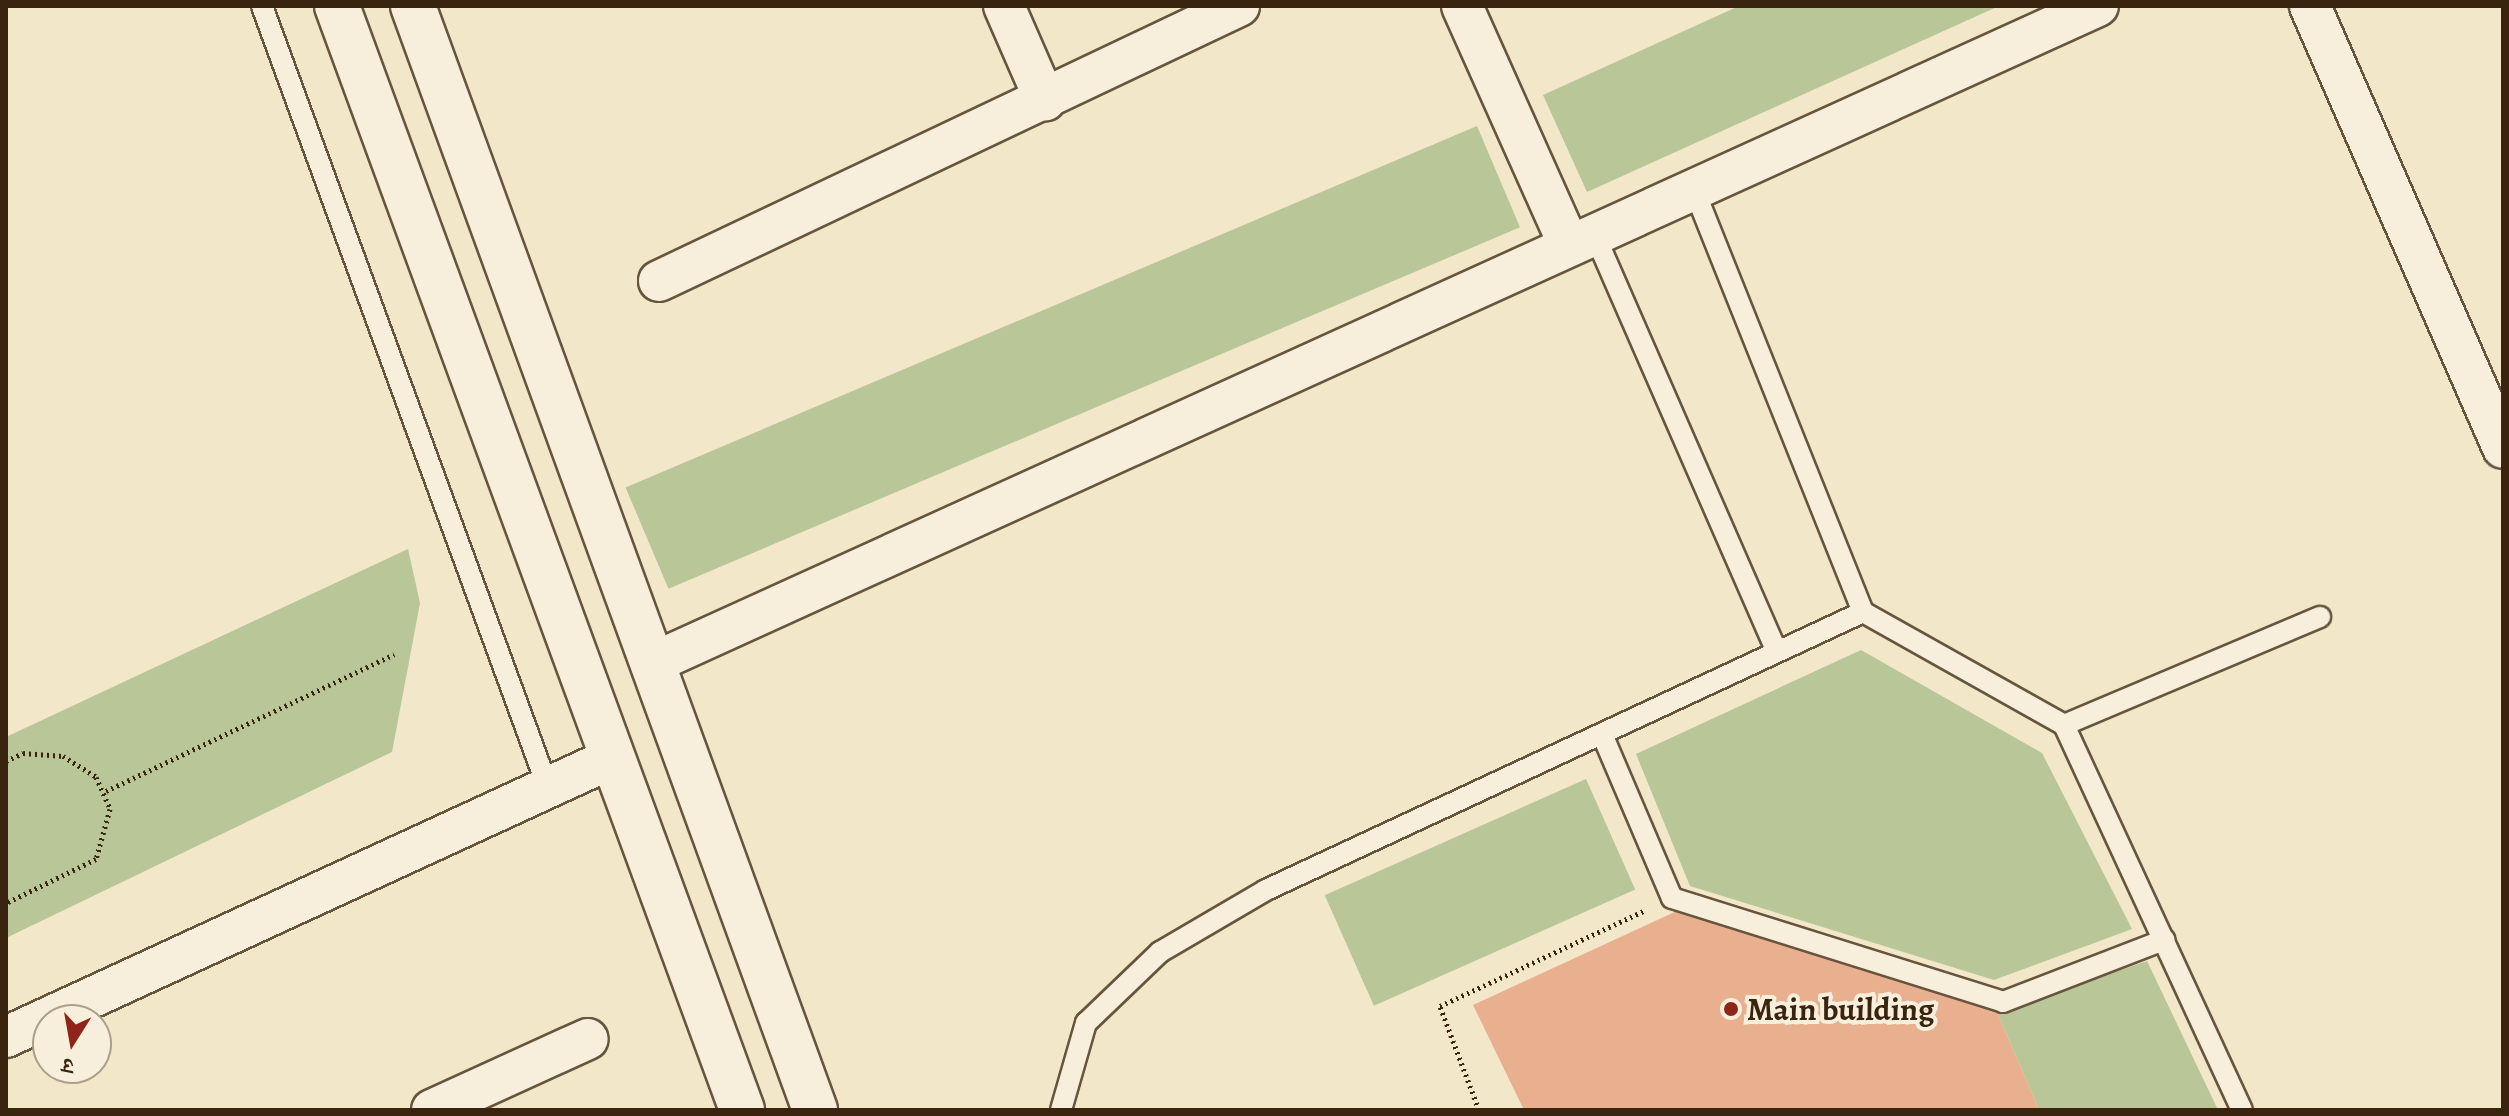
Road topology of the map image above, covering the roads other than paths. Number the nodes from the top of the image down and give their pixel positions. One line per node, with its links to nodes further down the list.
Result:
1 (262, 6): 21 (lane)
2 (337, 6): 20 (main road)
3 (413, 6): 17 (main road)
4 (1004, 6): 9 (street)
5 (1239, 6): 9 (street)
6 (1462, 6): 11 (street)
7 (2098, 6): 10 (street)
8 (2310, 6): 13 (street)
9 (1045, 100): 12 (street)
10 (1693, 187): 11 (street); 14 (lane)
11 (1581, 238): 16 (lane); 17 (street)
12 (659, 281)
13 (2503, 448)
14 (1863, 612): 16 (lane); 18 (lane)
15 (2320, 617): 18 (lane)
16 (1777, 652): 19 (lane)
17 (655, 662): 27 (main road)
18 (2064, 725): 22 (lane)
19 (1602, 734): 22 (lane); 28 (lane)
20 (612, 758): 21 (street); 26 (main road)
21 (548, 788): 23 (street)
22 (2164, 940): 29 (lane)
23 (6, 1037)
24 (588, 1039): 25 (street)
25 (432, 1110)
26 (742, 1110)
27 (815, 1110)
28 (1061, 1110)
29 (2242, 1110)

